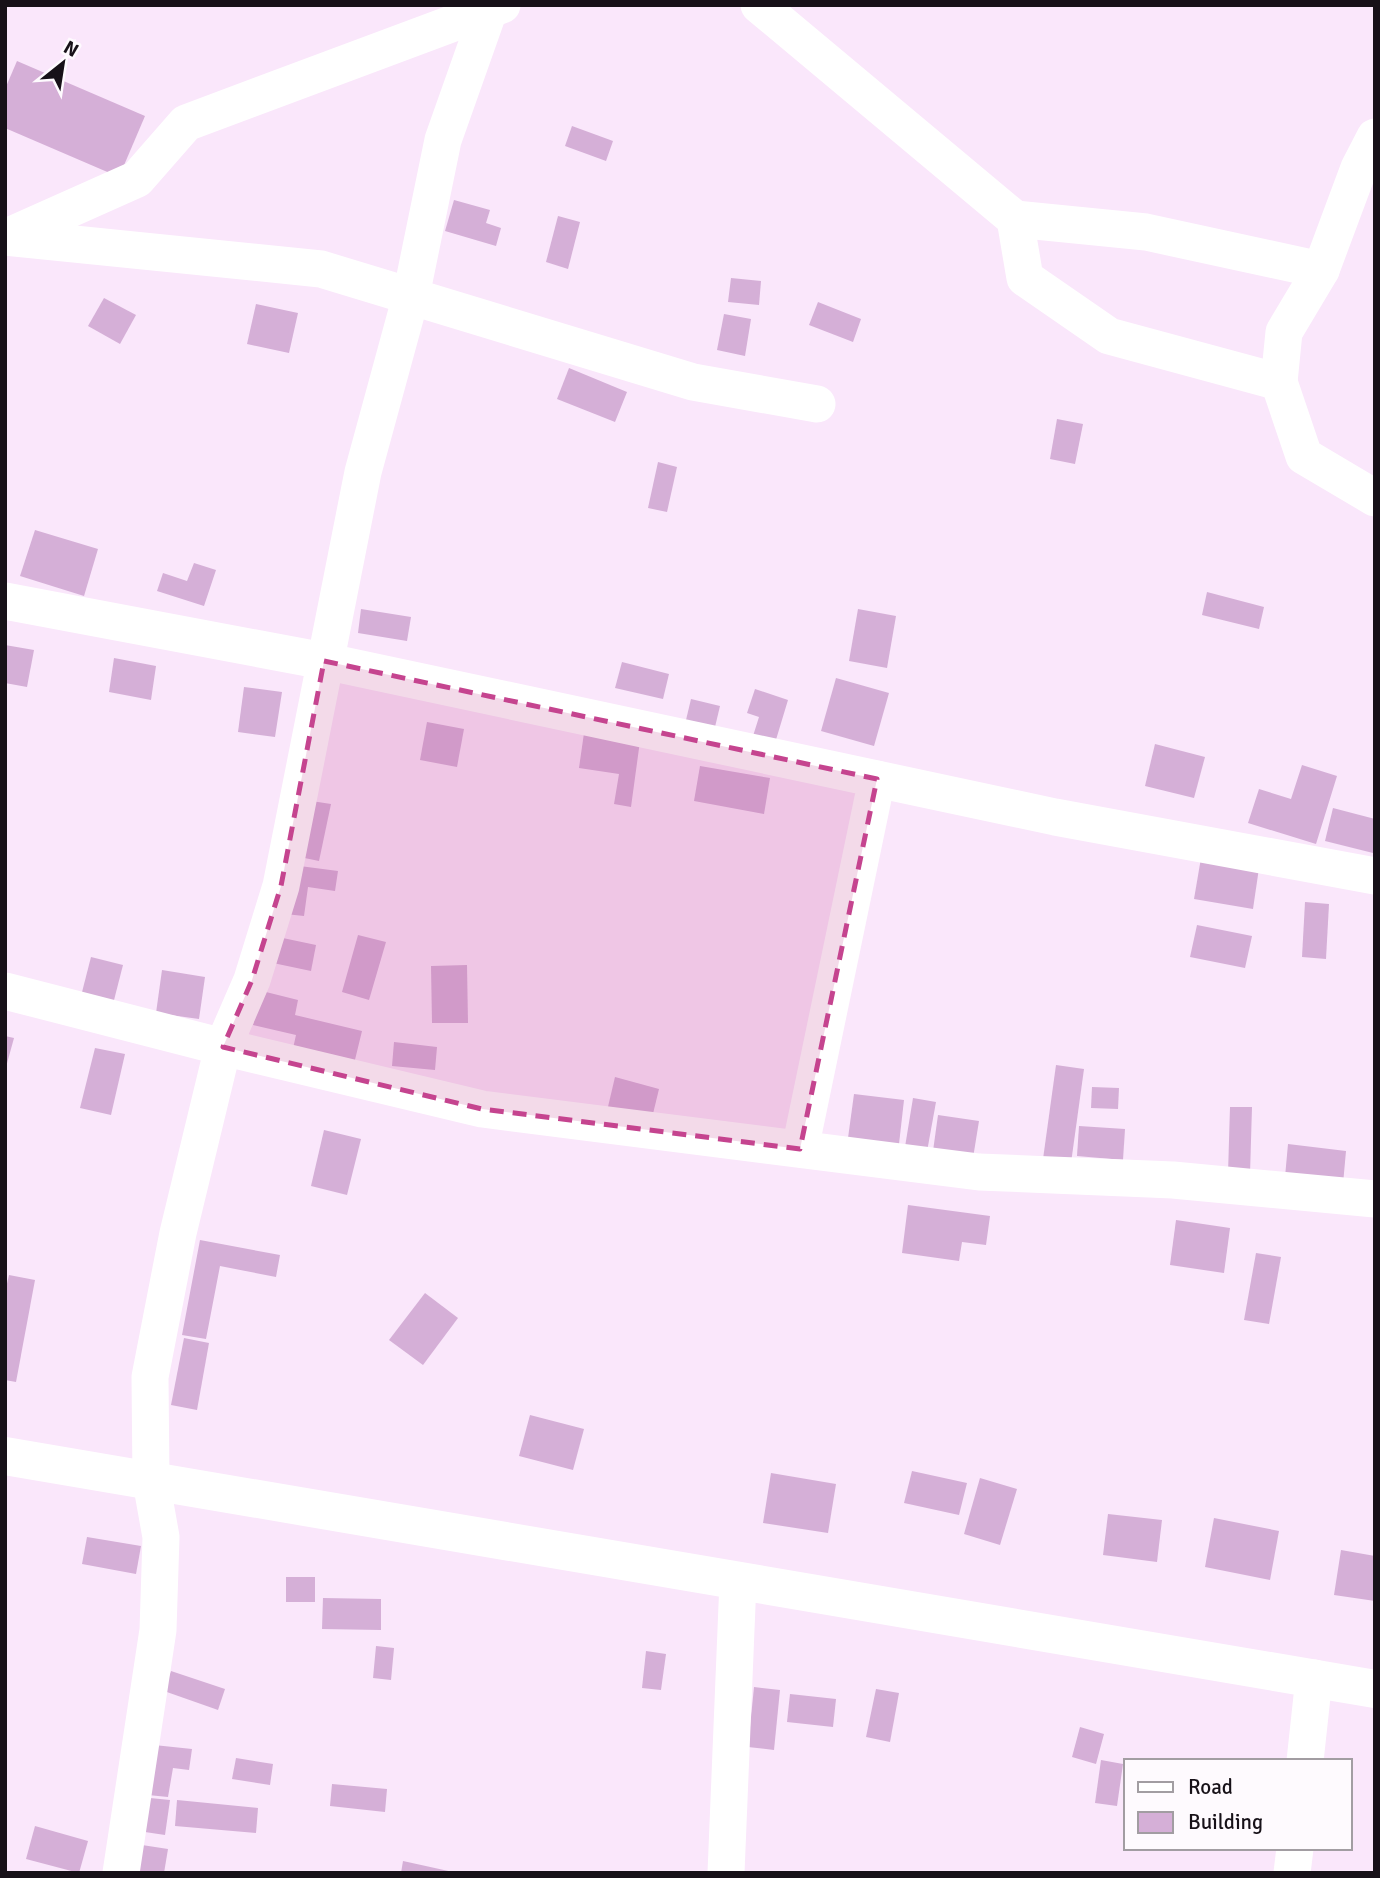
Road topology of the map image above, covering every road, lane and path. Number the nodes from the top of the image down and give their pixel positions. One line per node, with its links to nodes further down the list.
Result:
1 (759, 5): 4 (street)
2 (495, 8): 5 (street); 7 (street)
3 (1375, 137): 6 (street)
4 (1015, 219): 6 (street); 8 (street)
5 (6, 237): 7 (street)
6 (1321, 270): 8 (street)
7 (411, 296): 9 (street); 12 (street)
8 (1279, 382): 10 (street)
9 (817, 404)
10 (1375, 498)
11 (5, 601): 12 (street)
12 (324, 661): 13 (street); 16 (street)
13 (877, 779): 14 (street); 17 (street)
14 (1375, 876)
15 (5, 991): 16 (street)
16 (223, 1047): 17 (street); 20 (street)
17 (800, 1149): 18 (street)
18 (1375, 1199)
19 (5, 1456): 20 (highway)
20 (151, 1481): 21 (highway); 26 (street)
21 (738, 1581): 22 (highway); 27 (street)
22 (1314, 1678): 23 (highway); 24 (street)
23 (1375, 1689)
24 (1305, 1759)
25 (1294, 1850): 28 (street)
26 (121, 1873)
27 (726, 1873)
28 (1292, 1873)

